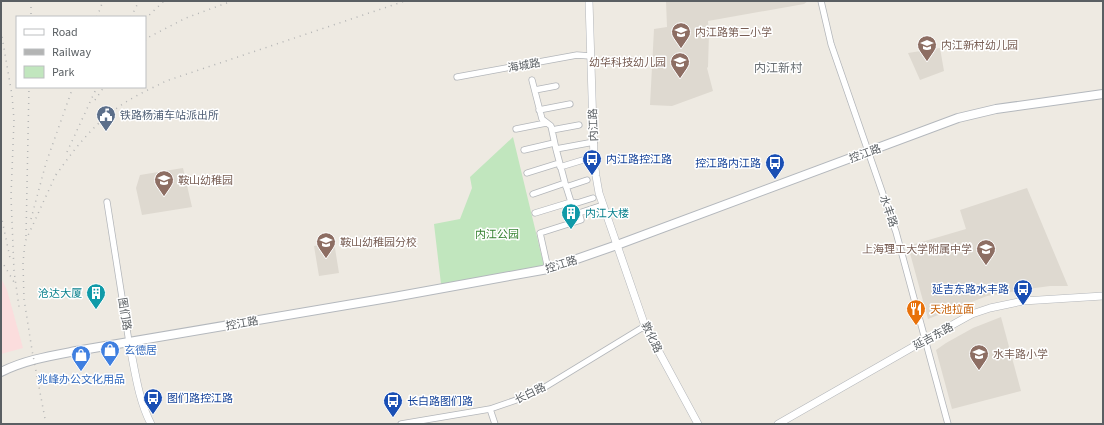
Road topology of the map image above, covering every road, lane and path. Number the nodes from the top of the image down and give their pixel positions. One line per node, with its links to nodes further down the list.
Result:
1 (589, 1): 3 (street, 内江路)
2 (821, 1): 19 (street, 水丰路)
3 (590, 56): 4 (street, 海城路); 15 (street, 内江路)
4 (457, 77)
5 (532, 80): 7 (street)
6 (556, 86): 7 (street)
7 (535, 90): 10 (street)
8 (1103, 94): 19 (main road, 控江路)
9 (570, 104): 10 (street)
10 (539, 110): 11 (street)
11 (546, 123): 13 (street); 14 (street)
12 (579, 125): 14 (street)
13 (516, 129)
14 (552, 130): 16 (street)
15 (594, 142): 17 (street); 29 (street, 内江路)
16 (554, 143): 17 (street); 18 (street)
17 (556, 149): 21 (street)
18 (524, 150)
19 (868, 152): 31 (main road, 控江路); 35 (street, 水丰路)
20 (584, 160): 21 (street)
21 (560, 165): 22 (street); 24 (street)
22 (527, 173)
23 (587, 180): 24 (street)
24 (565, 185): 25 (street); 28 (street)
25 (533, 194)
26 (593, 198): 28 (street)
27 (107, 202): 36 (street, 图们路)
28 (571, 202): 30 (street)
29 (603, 205): 31 (street, 内江路); 32 (street)
30 (536, 213)
31 (617, 245): 32 (main road, 控江路); 34 (street, 敦化路)
32 (548, 269): 36 (main road, 控江路)
33 (1103, 296): 35 (street, 延吉东路)
34 (645, 326): 38 (street, 长白路); 42 (street, 敦化路)
35 (925, 340): 43 (street, 延吉东路); 44 (street, 水丰路)
36 (129, 342): 37 (main road, 控江路); 39 (street, 图们路)
37 (1, 372)
38 (490, 409): 40 (street, 长白路); 41 (street)
39 (151, 424)
40 (401, 424)
41 (495, 424)
42 (698, 424)
43 (778, 424)
44 (948, 424)

